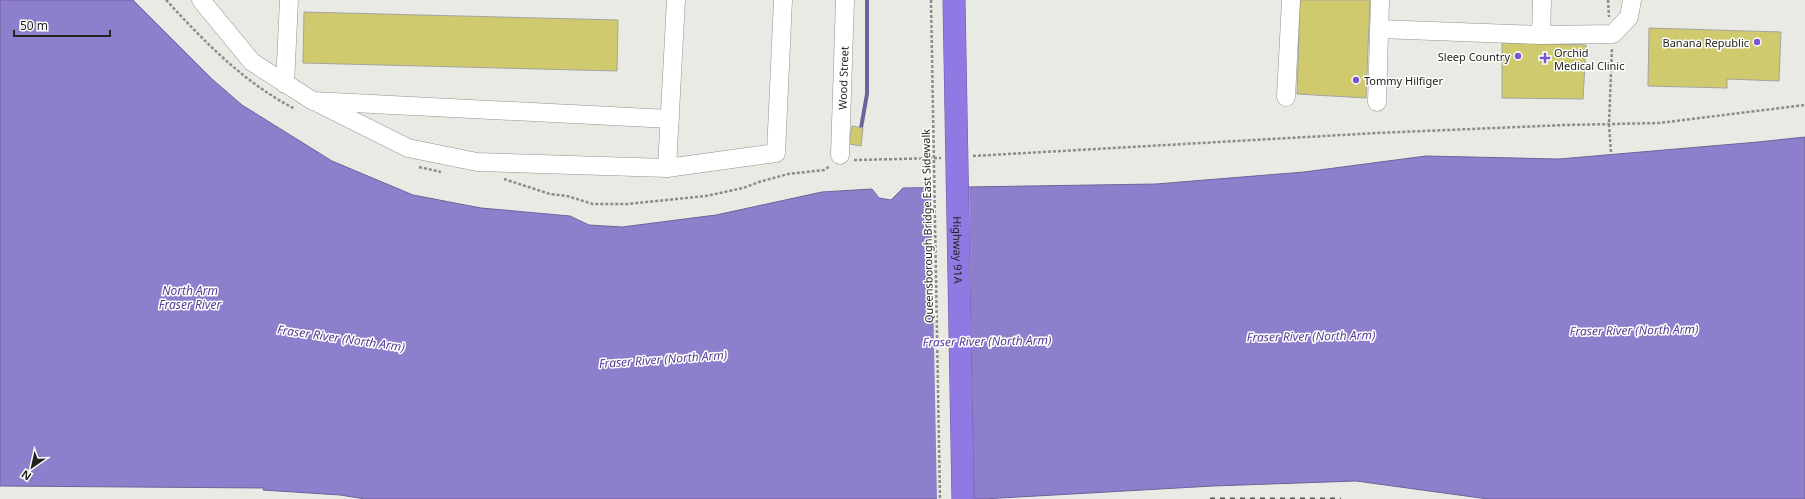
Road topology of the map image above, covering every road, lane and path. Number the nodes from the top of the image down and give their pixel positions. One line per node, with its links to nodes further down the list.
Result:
1 (201, 0): 16 (street)
2 (289, 0): 16 (street)
3 (676, 0): 21 (street)
4 (783, 0): 27 (street)
5 (845, 0): 24 (street, Wood Street)
6 (931, 0): 28 (path, Queensborough Bridge East Sidewalk, bridge)
7 (940, 0): 29 (highway, Highway 91A)
8 (954, 0): 30 (highway, Highway 91A, bridge)
9 (1291, 0): 17 (street)
10 (1380, 0): 13 (street)
11 (1542, 0): 15 (street)
12 (1632, 0): 14 (street)
13 (1379, 29): 15 (street); 19 (street)
14 (1613, 34): 15 (street); 22 (path)
15 (1541, 35)
16 (285, 84): 18 (street)
17 (1286, 97)
18 (313, 101): 21 (street); 27 (street)
19 (1377, 102)
20 (1805, 105): 22 (path)
21 (670, 119): 27 (street)
22 (1609, 125): 23 (path); 25 (path)
23 (1611, 152)
24 (840, 156): 26 (path)
25 (970, 156)
26 (947, 158)
27 (667, 168)
28 (940, 499)
29 (948, 499)
30 (963, 499)

